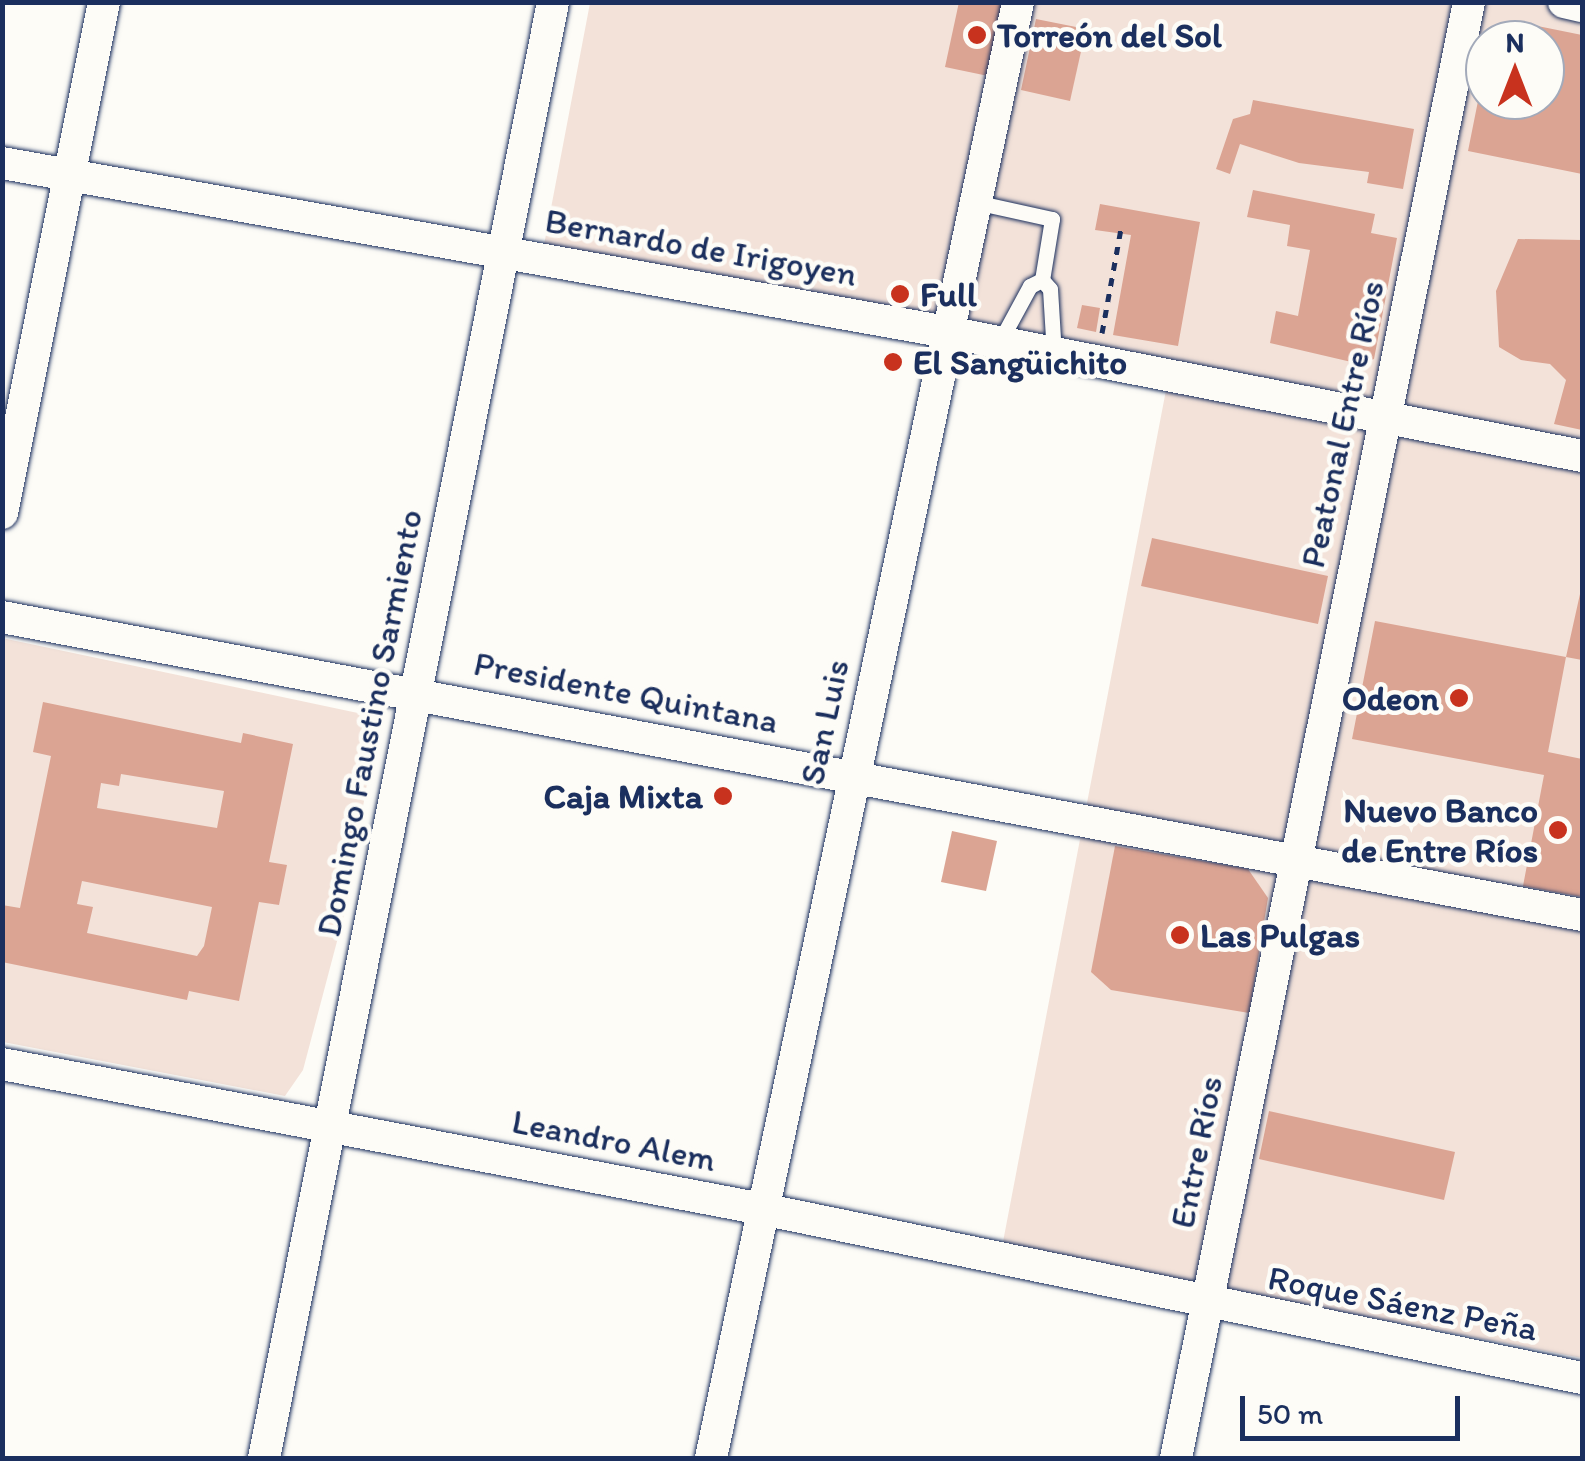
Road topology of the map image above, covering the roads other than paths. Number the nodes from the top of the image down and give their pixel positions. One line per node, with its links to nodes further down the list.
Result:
1 (104, 2): 8 (street)
2 (552, 2): 10 (street, Domingo Faustino Sarmiento)
3 (1018, 2): 9 (street, San Luis)
4 (1469, 2): 15 (street, Peatonal Entre Ríos)
5 (1564, 2): 6 (street)
6 (1582, 6)
7 (2, 163): 8 (street, Bernardo de Irigoyen)
8 (70, 176): 10 (street, Bernardo de Irigoyen); 17 (street)
9 (975, 202): 11 (lane); 12 (street, San Luis)
10 (504, 252): 12 (street, Bernardo de Irigoyen); 19 (street, Domingo Faustino Sarmiento)
11 (1042, 280): 13 (lane); 14 (lane)
12 (947, 332): 13 (street, Bernardo de Irigoyen); 20 (street, San Luis)
13 (999, 343): 14 (street, Bernardo de Irigoyen)
14 (1054, 355): 15 (street, Bernardo de Irigoyen)
15 (1384, 418): 16 (street, Bernardo de Irigoyen); 21 (street, Peatonal Entre Ríos)
16 (1582, 456)
17 (2, 513)
18 (2, 618): 19 (street, Presidente Quintana)
19 (416, 693): 20 (street, Presidente Quintana); 24 (street, Domingo Faustino Sarmiento)
20 (853, 777): 21 (street, Presidente Quintana); 25 (street, San Luis)
21 (1293, 860): 22 (street, Presidente Quintana); 26 (street, Entre Ríos)
22 (1582, 915)
23 (2, 1064): 24 (street, Leandro Alem)
24 (330, 1127): 25 (street, Leandro Alem); 28 (street, Domingo Faustino Sarmiento)
25 (762, 1209): 26 (street, Leandro Alem); 29 (street, San Luis)
26 (1208, 1306): 27 (street, Roque Sáenz Peña); 30 (street, Entre Ríos)
27 (1582, 1378)
28 (264, 1458)
29 (711, 1458)
30 (1176, 1458)

